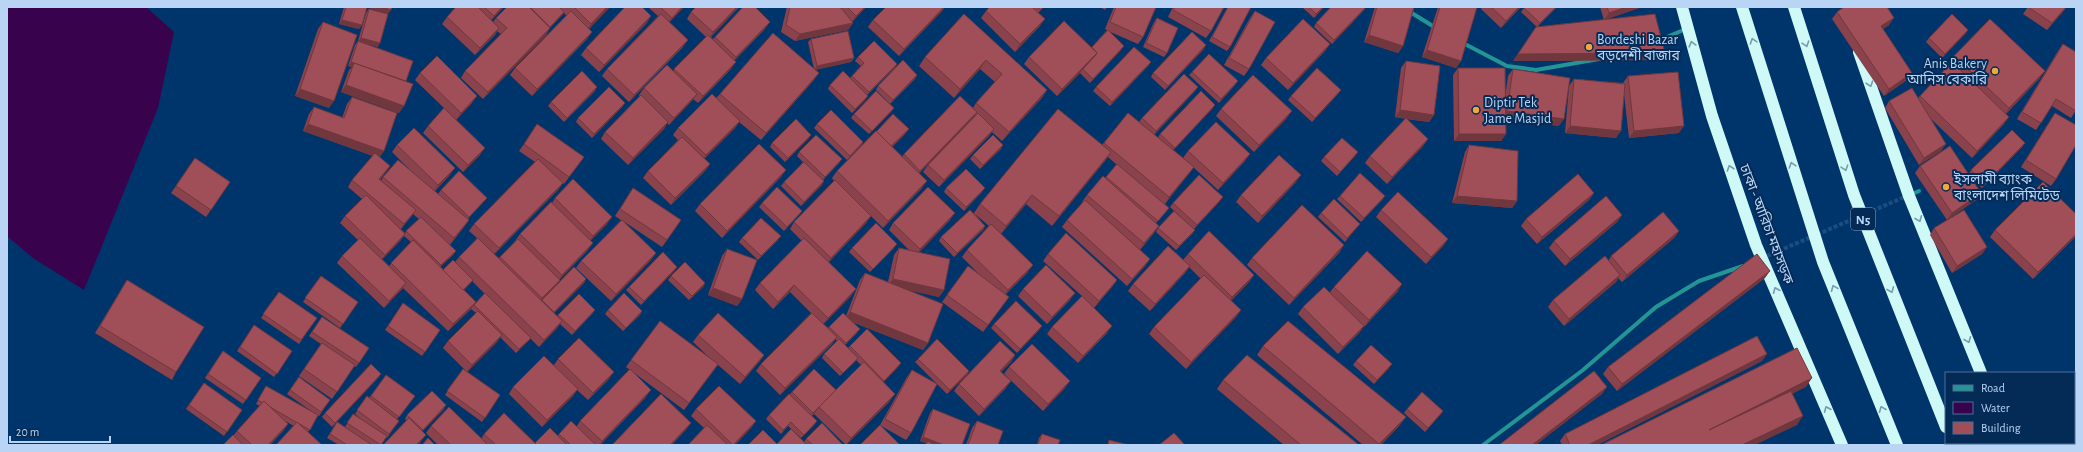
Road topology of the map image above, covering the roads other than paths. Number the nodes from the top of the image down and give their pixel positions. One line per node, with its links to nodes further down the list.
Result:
1 (1402, 7): 6 (street)
2 (1682, 7): 5 (highway, ঢাকা - আরিচা মহাসড়ক)
3 (1742, 7): 16 (highway, one-way to 3)
4 (1794, 7): 13 (highway, N5, one-way to 13)
5 (1688, 28): 9 (street); 15 (highway, ঢাকা - আরিচা মহাসড়ক, one-way to 5)
6 (1442, 32)
7 (1854, 37): 12 (highway, one-way to 12)
8 (1455, 39): 10 (street)
9 (1653, 42)
10 (1604, 58)
11 (1746, 265): 14 (street)
12 (1981, 372)
13 (1945, 424)
14 (1483, 445)
15 (1842, 445)
16 (1897, 445)

